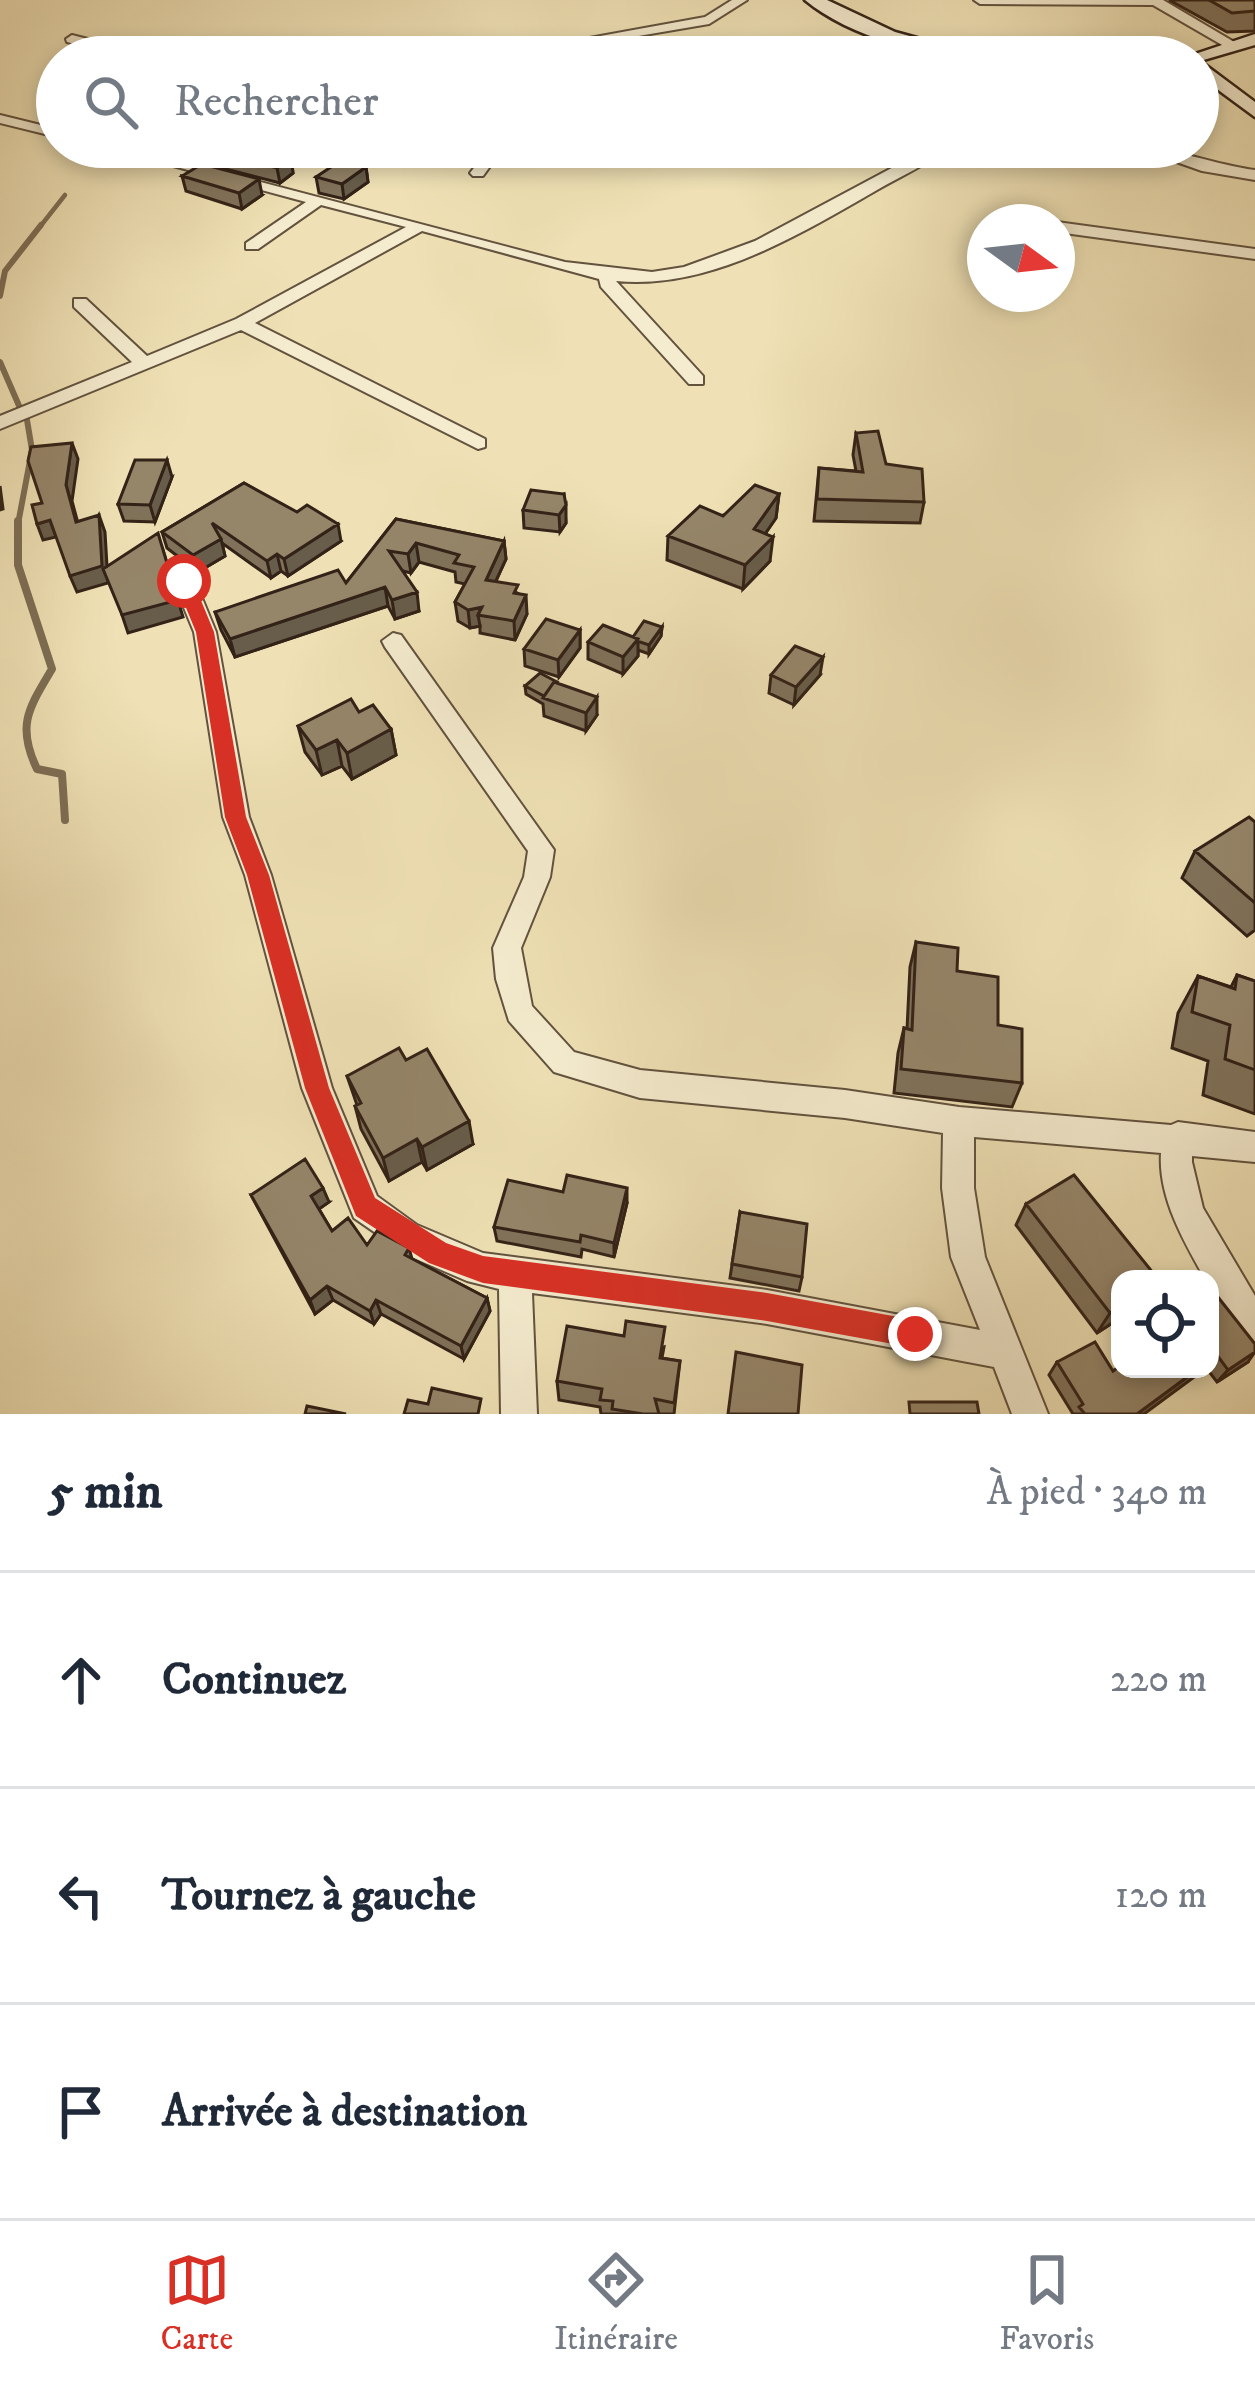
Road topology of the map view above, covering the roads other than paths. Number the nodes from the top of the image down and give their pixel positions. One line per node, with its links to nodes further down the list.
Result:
1 (741, 0): 4 (street)
2 (813, 0): 5 (main road)
3 (980, 0): 6 (street)
4 (616, 36)
5 (884, 36)
6 (1217, 36)
7 (1219, 37): 9 (street)
8 (1255, 39): 9 (main road)
9 (1234, 46): 10 (main road)
10 (1219, 50)
11 (1219, 83): 12 (main road)
12 (1255, 111)
13 (0, 119): 14 (street)
14 (36, 128)
15 (190, 168): 21 (street)
16 (482, 168): 19 (street)
17 (902, 168): 26 (street)
18 (1207, 168): 20 (street)
19 (478, 173)
20 (1255, 175)
21 (317, 201): 22 (street); 24 (street)
22 (419, 226): 26 (street); 28 (street)
23 (1075, 229): 25 (street)
24 (252, 246)
25 (1255, 254)
26 (608, 274): 30 (street)
27 (80, 303): 29 (street)
28 (242, 323): 29 (street); 32 (street)
29 (145, 364): 31 (street)
30 (696, 380)
31 (0, 423)
32 (478, 443)
33 (184, 581): 38 (street)
34 (393, 641): 35 (street)
35 (959, 1121): 36 (street); 40 (street)
36 (1178, 1137): 37 (street); 39 (street)
37 (1255, 1147)
38 (515, 1276): 40 (street); 41 (street)
39 (1255, 1328)
40 (1001, 1351): 42 (street)
41 (519, 1414)
42 (1030, 1414)

